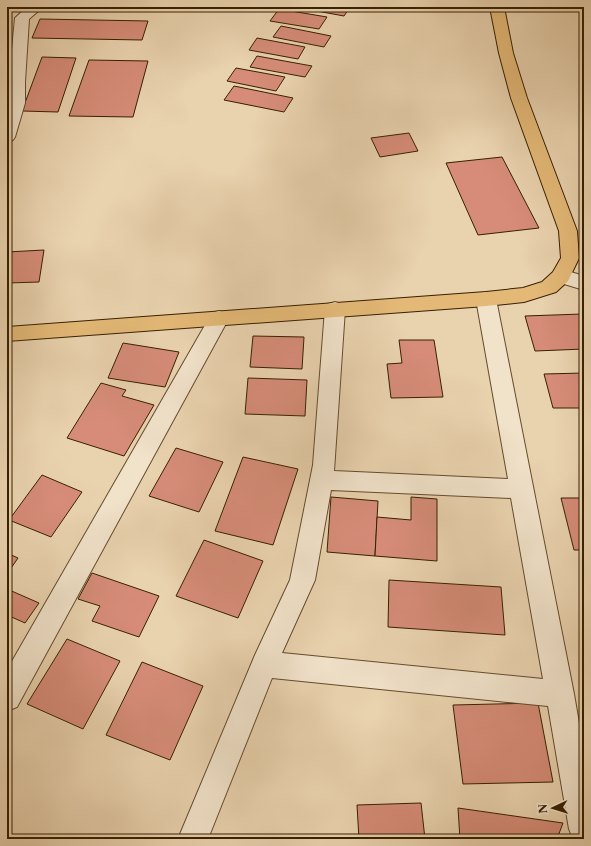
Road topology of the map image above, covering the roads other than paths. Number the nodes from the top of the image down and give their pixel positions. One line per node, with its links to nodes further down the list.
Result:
1 (36, 7): 3 (street)
2 (497, 7): 4 (main road)
3 (7, 137)
4 (561, 276): 5 (street); 6 (main road)
5 (584, 282)
6 (486, 299): 7 (main road); 11 (street)
7 (335, 309): 8 (main road); 10 (street)
8 (219, 318): 9 (main road); 14 (street)
9 (7, 334)
10 (322, 480): 11 (street); 12 (street)
11 (522, 489): 13 (street)
12 (264, 664): 13 (street); 16 (street)
13 (560, 694): 15 (street)
14 (7, 697)
15 (584, 829)
16 (193, 839)

